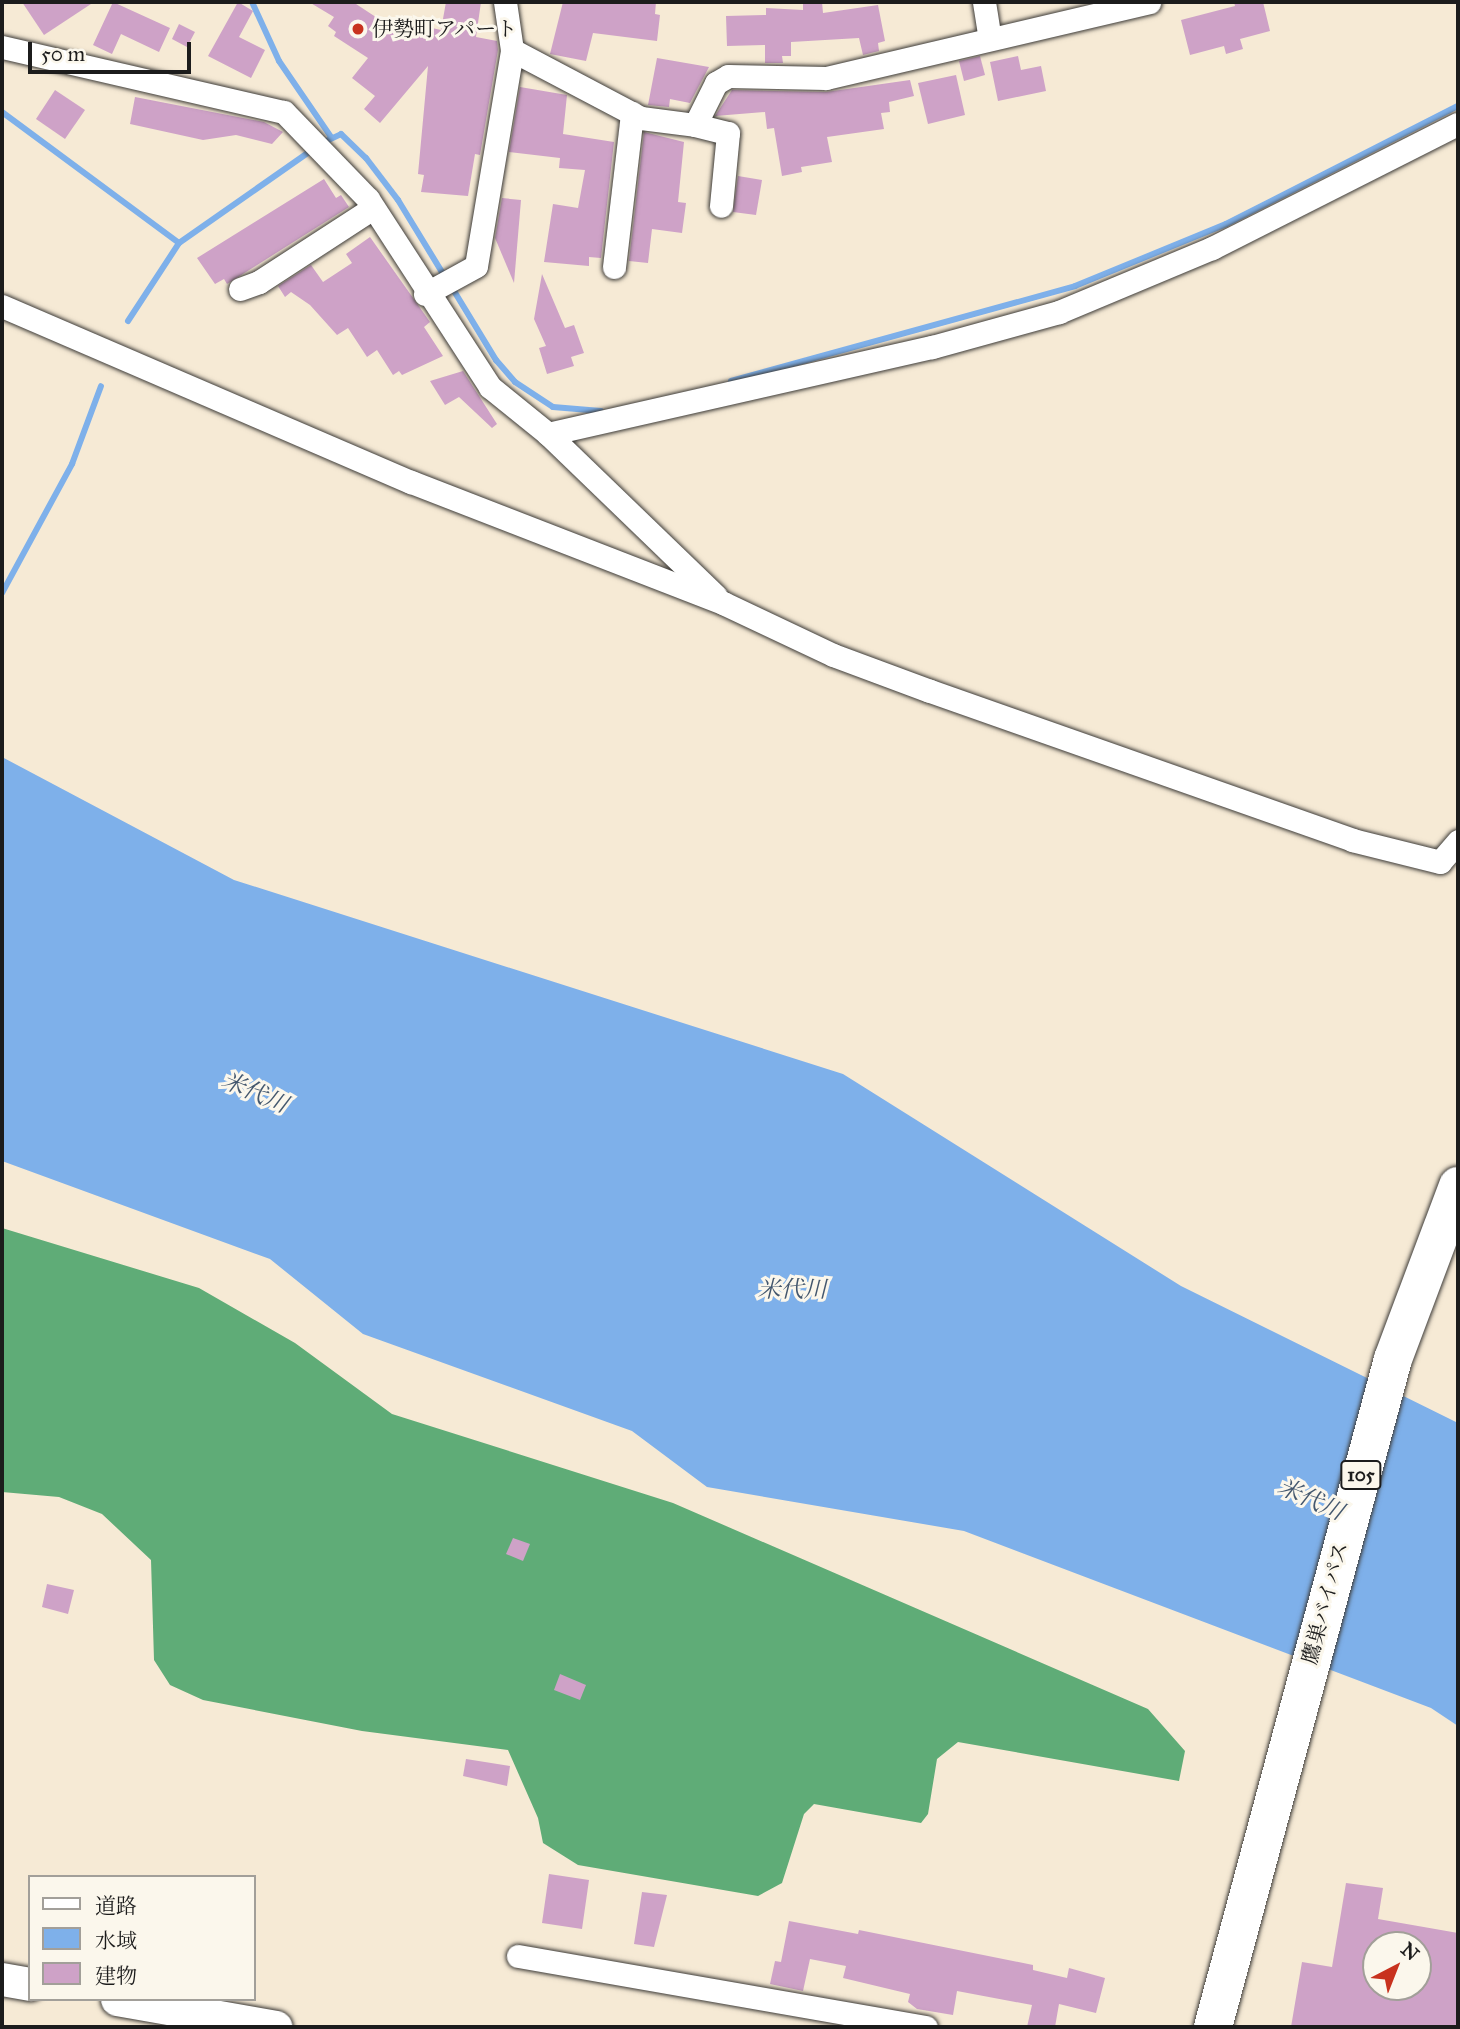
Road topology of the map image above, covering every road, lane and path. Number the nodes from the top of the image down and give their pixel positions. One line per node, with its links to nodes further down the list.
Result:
1 (505, 2): 6 (street)
2 (984, 2): 4 (street)
3 (1149, 2): 4 (street)
4 (990, 38): 9 (street)
5 (2, 47): 11 (street)
6 (512, 50): 7 (street); 14 (street)
7 (632, 113): 9 (street); 12 (street)
8 (1458, 124): 16 (street)
9 (695, 125): 10 (street)
10 (721, 206)
11 (373, 208): 13 (street); 14 (street)
12 (614, 267)
13 (240, 289)
14 (433, 291): 16 (street)
15 (2, 306): 17 (street)
16 (548, 434): 17 (street)
17 (723, 603): 18 (street)
18 (1458, 841)
19 (1458, 1186): 27 (highway, 鷹巣バイパス / 105)
20 (518, 1956): 24 (street)
21 (2, 1979): 22 (street)
22 (28, 1984)
23 (128, 2001): 25 (street)
24 (842, 2020): 26 (street)
25 (276, 2027)
26 (926, 2027)
27 (1213, 2027)

